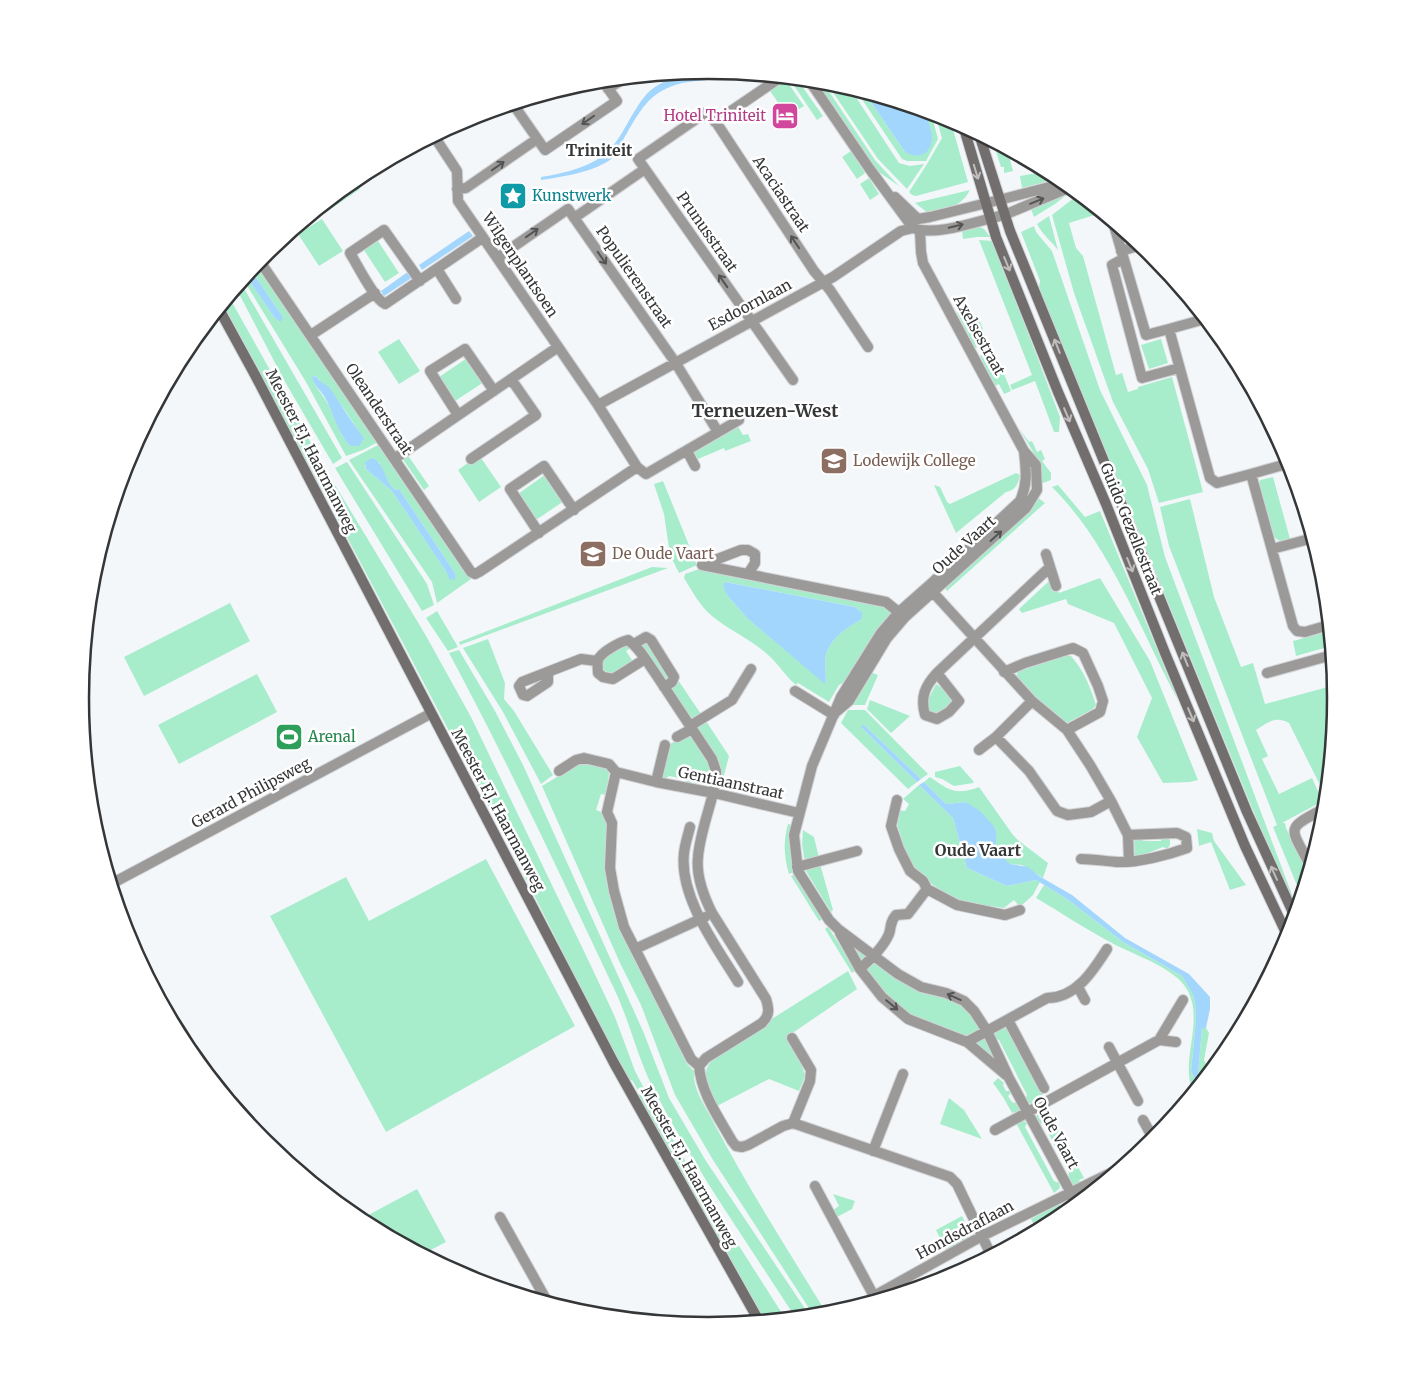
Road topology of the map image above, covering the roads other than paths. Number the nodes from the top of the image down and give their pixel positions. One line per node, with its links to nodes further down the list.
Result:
1 (773, 82): 5 (street)
2 (607, 88): 7 (street, one-way to 7)
3 (815, 89): 19 (street)
4 (517, 110): 7 (street)
5 (715, 122): 10 (street, Prunusstraat); 28 (street, Acaciastraat, one-way to 5)
6 (965, 135): 15 (main road, Guido Gezellestraat, one-way to 15)
7 (537, 139): 12 (street, one-way to 7)
8 (438, 141): 12 (street, Wilgenplantsoen)
9 (982, 143): 14 (main road, Guido Gezellestraat)
10 (645, 169): 17 (street); 32 (street, Prunusstraat, one-way to 10)
11 (1055, 185): 14 (street)
12 (457, 190): 21 (street, Wilgenplantsoen)
13 (1062, 190): 16 (street, one-way to 13)
14 (999, 200): 15 (street); 16 (main road, Guido Gezellestraat)
15 (986, 203): 18 (main road, Guido Gezellestraat); 19 (street)
16 (1004, 215): 18 (street); 106 (main road, Guido Gezellestraat, one-way to 16)
17 (574, 218): 24 (street, Populierenstraat, one-way to 17); 38 (street, Populierenstraat, one-way to 38)
18 (990, 218): 19 (street, one-way to 18); 110 (main road, Guido Gezellestraat, one-way to 110)
19 (917, 226): 28 (street, Esdoornlaan); 48 (street, Axelsestraat)
20 (1116, 232): 23 (street)
21 (482, 238): 24 (street, Wilgenplantsoen); 26 (street)
22 (1134, 249): 23 (street)
23 (1122, 255): 34 (street); 39 (street)
24 (497, 258): 36 (street, Wilgenplantsoen)
25 (264, 267): 35 (street, Oleanderstraat)
26 (437, 269): 27 (street); 30 (street)
27 (420, 281): 29 (street); 29 (street)
28 (823, 282): 32 (street, Esdoornlaan); 37 (street, Acaciastraat)
29 (374, 293): 35 (street)
30 (456, 299)
31 (222, 315): 81 (main road, Meester F.J. Haarmanweg)
32 (751, 321): 38 (street, Esdoornlaan); 41 (street, Prunusstraat)
33 (1199, 321): 34 (street)
34 (1169, 329): 39 (street)
35 (311, 335): 49 (street, Oleanderstraat)
36 (558, 347): 40 (street); 43 (street, Wilgenplantsoen)
37 (868, 347)
38 (675, 362): 43 (street, Esdoornlaan); 46 (street, Populierenstraat)
39 (1179, 368): 54 (street)
40 (511, 379): 42 (street); 50 (street)
41 (792, 380)
42 (494, 391): 44 (street); 44 (street)
43 (598, 405): 53 (street, Wilgenplantsoen)
44 (458, 415): 49 (street)
45 (739, 420): 46 (street)
46 (718, 432): 47 (street)
47 (687, 451): 51 (street); 53 (street)
48 (1024, 452): 55 (street, Axelsestraat); 56 (street, Axelsestraat)
49 (394, 458): 58 (street, Oleanderstraat)
50 (471, 459)
51 (695, 466)
52 (1282, 466): 54 (street)
53 (637, 467): 57 (street)
54 (1251, 474): 60 (street)
55 (1025, 489): 65 (street, Oude Vaart)
56 (1037, 490): 65 (street, Oude Vaart, one-way to 56)
57 (574, 510): 58 (street); 58 (street)
58 (540, 533)
59 (1306, 540): 60 (street)
60 (1272, 549): 67 (street)
61 (1046, 554): 62 (street)
62 (1050, 567): 64 (street); 68 (street)
63 (748, 574): 66 (street)
64 (1056, 586)
65 (931, 590): 66 (street, Oude Vaart); 68 (street)
66 (902, 615): 82 (street, Oude Vaart)
67 (1323, 627)
68 (974, 638): 75 (street); 76 (street)
69 (634, 644): 71 (street); 72 (street); 78 (street)
70 (1326, 658): 77 (street)
71 (645, 659): 72 (street); 78 (street)
72 (597, 661): 74 (street)
73 (751, 669): 83 (street)
74 (548, 672)
75 (1004, 672): 80 (street); 84 (street)
76 (937, 673)
77 (1267, 673)
78 (664, 687): 83 (street)
79 (795, 691): 82 (street)
80 (1032, 701): 84 (street); 85 (street)
81 (430, 714): 104 (street, Gerard Philipsweg); 149 (main road, Meester F.J. Haarmanweg)
82 (834, 714): 95 (street, Oude Vaart)
83 (691, 728): 86 (street); 92 (street)
84 (1067, 730): 94 (street)
85 (996, 736): 88 (street); 94 (street)
86 (677, 737)
87 (665, 745): 91 (street, Gentiaanstraat)
88 (979, 750)
89 (559, 771): 90 (street, Gentiaanstraat)
90 (616, 772): 91 (street, Gentiaanstraat); 112 (street)
91 (656, 782): 92 (street, Gentiaanstraat)
92 (714, 793): 95 (street, Gentiaanstraat); 108 (street)
93 (897, 800): 105 (street)
94 (1111, 801): 98 (street)
95 (799, 813): 103 (street, Oude Vaart)
96 (1316, 813): 100 (street)
97 (690, 827): 109 (street)
98 (1128, 836): 102 (street); 102 (street)
99 (857, 851): 103 (street)
100 (1306, 857)
101 (1081, 859): 102 (street)
102 (1129, 861)
103 (797, 867): 111 (street, Oude Vaart)
104 (117, 881)
105 (927, 889): 107 (street); 114 (street)
106 (1290, 908)
107 (1020, 910)
108 (712, 913): 109 (street); 128 (street)
109 (700, 920): 112 (street); 116 (street)
110 (1283, 927)
111 (838, 930): 114 (street, Oude Vaart); 115 (street, Oude Vaart)
112 (636, 949): 128 (street)
113 (1107, 949): 117 (street)
114 (874, 956): 115 (street); 121 (street, Oude Vaart, one-way to 114)
115 (860, 969): 124 (street, Oude Vaart, one-way to 124)
116 (738, 982)
117 (1078, 987): 118 (street); 120 (street)
118 (1085, 1000)
119 (1183, 1000): 123 (street)
120 (1008, 1020): 121 (street); 131 (street, Oude Vaart)
121 (987, 1031): 124 (street); 130 (street, Oude Vaart)
122 (792, 1038): 135 (street)
123 (1159, 1040): 125 (street); 127 (street)
124 (967, 1042): 130 (street, Oude Vaart)
125 (1176, 1042)
126 (1109, 1047): 127 (street)
127 (1118, 1064): 132 (street); 133 (street)
128 (699, 1066): 135 (street)
129 (902, 1074): 138 (street)
130 (1008, 1078): 133 (street, Oude Vaart)
131 (1044, 1088)
132 (1138, 1101)
133 (1028, 1112): 136 (street); 141 (street, Oude Vaart)
134 (1143, 1120): 137 (street)
135 (793, 1123): 138 (street)
136 (995, 1130)
137 (1150, 1132)
138 (873, 1151): 144 (street)
139 (1095, 1181): 141 (street, Hondsdraflaan)
140 (815, 1186): 147 (street)
141 (1071, 1193): 142 (street, Oude Vaart); 144 (street, Hondsdraflaan)
142 (1073, 1198)
143 (500, 1217): 148 (street)
144 (982, 1236): 145 (street); 146 (street, Hondsdraflaan)
145 (988, 1250)
146 (890, 1289)
147 (873, 1294)
148 (544, 1295)
149 (755, 1315)

